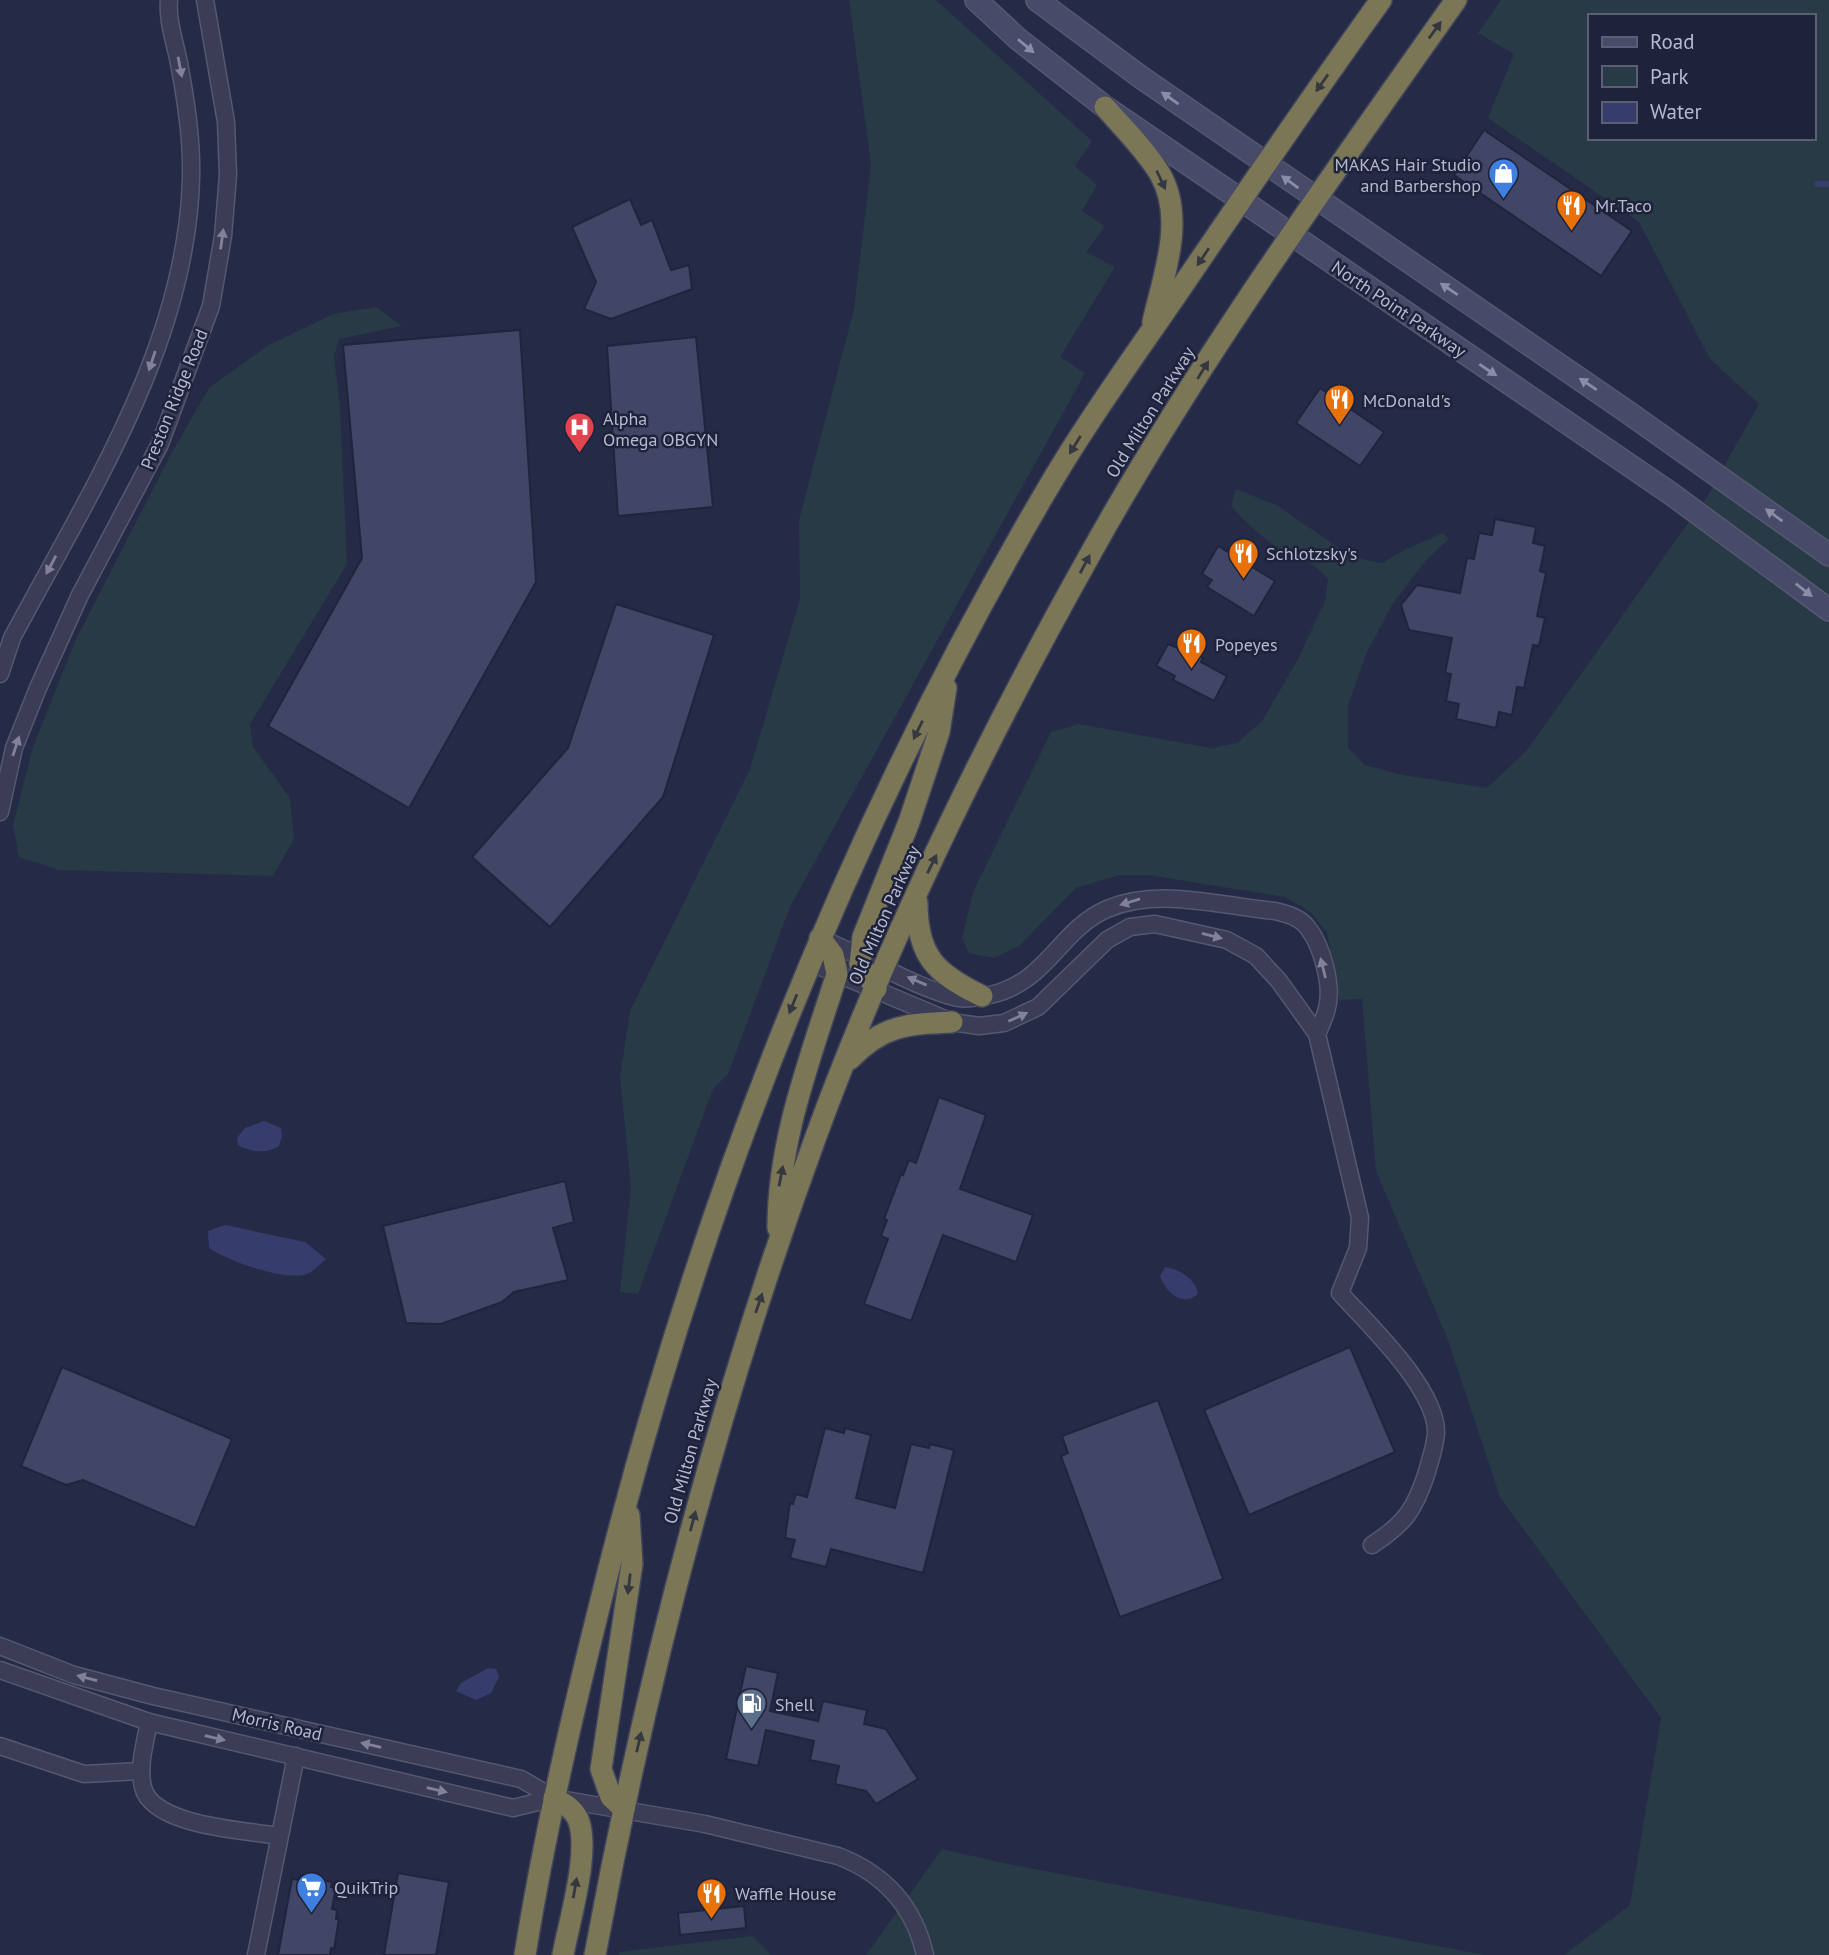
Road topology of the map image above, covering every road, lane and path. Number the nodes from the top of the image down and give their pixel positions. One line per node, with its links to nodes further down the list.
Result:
1 (169, 0): 16 (street, Preston Ridge Road, one-way to 16)
2 (205, 0): 17 (street, Preston Ridge Road, one-way to 2)
3 (975, 0): 7 (street, North Point Parkway, one-way to 7)
4 (1037, 0): 8 (street, one-way to 4)
5 (1381, 0): 8 (highway, one-way to 8)
6 (1457, 0): 9 (highway, Old Milton Parkway, one-way to 6)
7 (1105, 107): 10 (street, North Point Parkway); 12 (highway, one-way to 12)
8 (1266, 164): 9 (street, one-way to 8); 10 (highway)
9 (1314, 199): 11 (highway, Old Milton Parkway); 13 (street, one-way to 9)
10 (1241, 201): 11 (street, North Point Parkway); 12 (highway, one-way to 12)
11 (1290, 234): 14 (street, North Point Parkway, one-way to 14); 18 (highway, Old Milton Parkway, one-way to 11)
12 (1150, 334): 15 (highway, one-way to 15)
13 (1829, 555)
14 (1829, 610)
15 (950, 666): 19 (highway, one-way to 19); 20 (highway)
16 (0, 674)
17 (0, 812)
18 (917, 895): 22 (highway, Old Milton Parkway); 25 (highway)
19 (820, 938): 20 (street); 21 (highway); 23 (highway)
20 (860, 955): 22 (street); 24 (highway)
21 (809, 962): 23 (street); 30 (highway, one-way to 30)
22 (885, 967): 24 (highway, Old Milton Parkway); 25 (street, one-way to 22)
23 (837, 974): 24 (street); 29 (highway, one-way to 23)
24 (876, 989): 26 (street); 28 (highway, Old Milton Parkway)
25 (982, 996): 27 (street, one-way to 25)
26 (952, 1022): 27 (street, one-way to 27); 28 (highway)
27 (1317, 1034): 31 (street)
28 (844, 1065): 29 (highway, Old Milton Parkway)
29 (779, 1244): 39 (highway, Old Milton Parkway, one-way to 29)
30 (628, 1492): 38 (highway); 39 (highway, one-way to 39)
31 (1372, 1545)
32 (0, 1646): 38 (street, Morris Road, one-way to 32)
33 (0, 1670): 34 (street, Morris Road)
34 (149, 1723): 36 (street, Morris Road, one-way to 36); 37 (street)
35 (0, 1746): 37 (street)
36 (296, 1756): 38 (street, Morris Road, one-way to 38); 40 (street)
37 (141, 1771): 40 (street)
38 (554, 1798): 39 (street, Morris Road); 42 (highway); 43 (highway, one-way to 38)
39 (624, 1808): 44 (highway, Old Milton Parkway); 45 (street, Morris Road)
40 (278, 1836): 41 (street)
41 (256, 1955)
42 (525, 1955)
43 (563, 1955)
44 (595, 1955)
45 (925, 1955)

